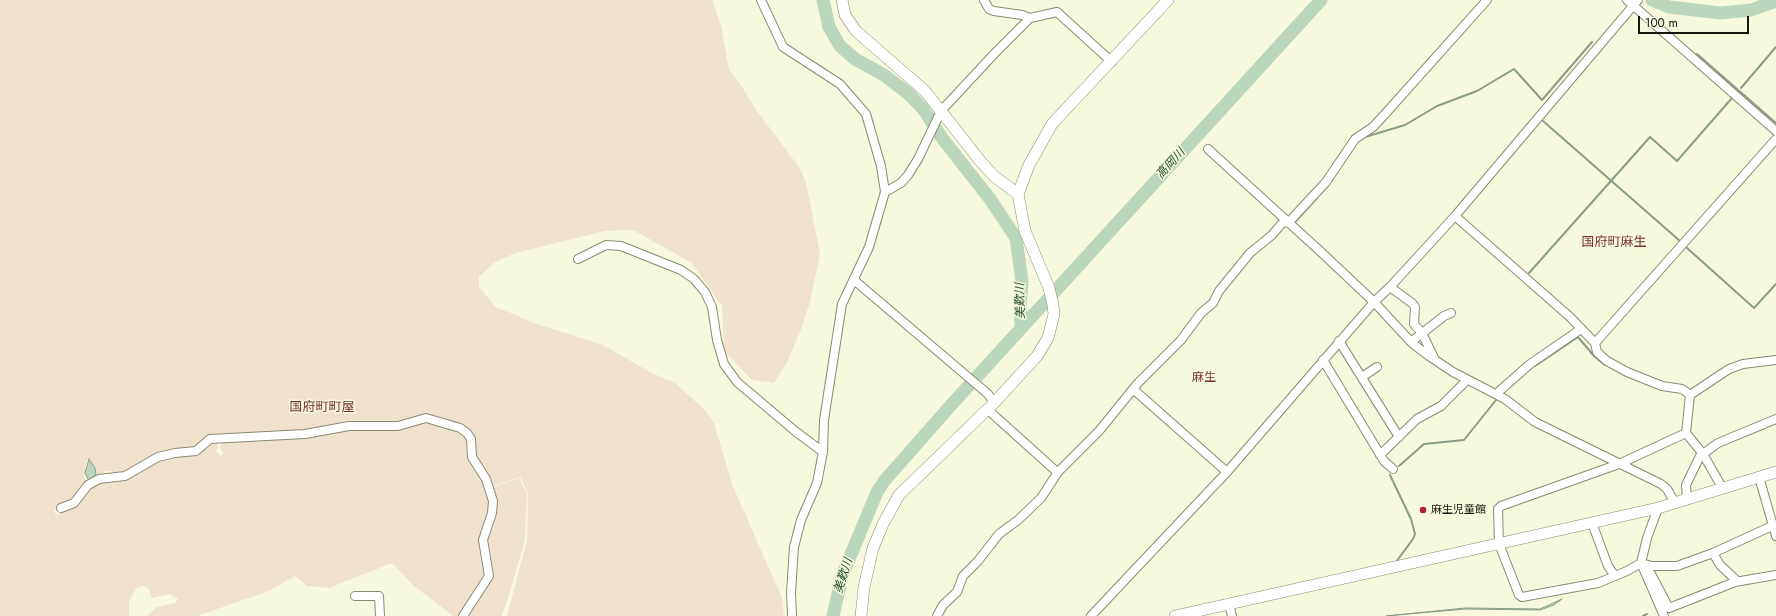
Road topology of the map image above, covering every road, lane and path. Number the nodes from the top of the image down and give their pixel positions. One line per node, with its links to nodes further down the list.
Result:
1 (761, 0): 13 (street)
2 (842, 0): 9 (street)
3 (984, 0): 7 (street)
4 (1168, 0): 8 (street)
5 (1487, 0): 16 (street)
6 (1634, 2): 10 (street); 15 (street)
7 (1030, 18): 8 (street); 9 (street)
8 (1112, 62): 14 (street)
9 (941, 111): 13 (street); 14 (street)
10 (1776, 131)
11 (1776, 139): 26 (street)
12 (1208, 149): 16 (street)
13 (885, 192): 18 (street)
14 (1018, 194): 36 (street)
15 (1455, 216): 19 (street); 22 (street)
16 (1287, 221): 20 (street); 33 (street)
17 (578, 259): 40 (street)
18 (854, 280): 36 (street); 40 (street)
19 (1390, 287): 20 (street); 23 (street)
20 (1374, 302): 24 (street); 25 (street)
21 (1451, 314): 23 (street)
22 (1581, 329): 26 (street); 34 (street)
23 (1422, 333): 25 (street); 27 (street)
24 (1339, 341): 28 (street); 31 (street)
25 (1411, 342): 27 (street)
26 (1595, 343): 35 (street)
27 (1434, 359): 32 (street)
28 (1323, 360): 42 (street); 46 (street)
29 (1776, 360): 35 (street)
30 (1377, 367): 31 (street)
31 (1362, 377): 39 (street)
32 (1467, 380): 34 (street); 39 (street)
33 (1133, 389): 45 (street); 46 (street)
34 (1496, 394): 43 (street)
35 (1690, 395): 38 (street)
36 (990, 402): 45 (street); 68 (street)
37 (1776, 419): 41 (street)
38 (1686, 433): 41 (street); 43 (street)
39 (1399, 437): 42 (street)
40 (823, 452): 67 (street)
41 (1702, 453): 49 (street); 50 (street)
42 (1380, 455): 44 (street)
43 (1619, 464): 51 (street); 57 (street)
44 (1393, 469)
45 (1057, 472): 69 (street)
46 (1227, 472): 70 (street)
47 (1776, 472): 48 (street)
48 (1759, 477): 49 (street); 55 (street)
49 (1723, 489): 50 (street)
50 (1687, 500): 51 (street)
51 (1675, 503): 53 (street)
52 (61, 508): 66 (street)
53 (1658, 508): 54 (street); 59 (street)
54 (1592, 523): 57 (street); 61 (street)
55 (1772, 526): 56 (street); 58 (street)
56 (1776, 536)
57 (1499, 544): 61 (street); 64 (street)
58 (1713, 553): 59 (street); 62 (street)
59 (1641, 563): 61 (street); 62 (street); 73 (street)
60 (1776, 575): 62 (street)
61 (1615, 576)
62 (1737, 581)
63 (355, 596): 65 (street)
64 (1229, 604): 71 (street); 72 (street)
65 (380, 616)
66 (462, 616)
67 (792, 616)
68 (861, 616)
69 (936, 616)
70 (1091, 616)
71 (1175, 616)
72 (1232, 616)
73 (1664, 616)

